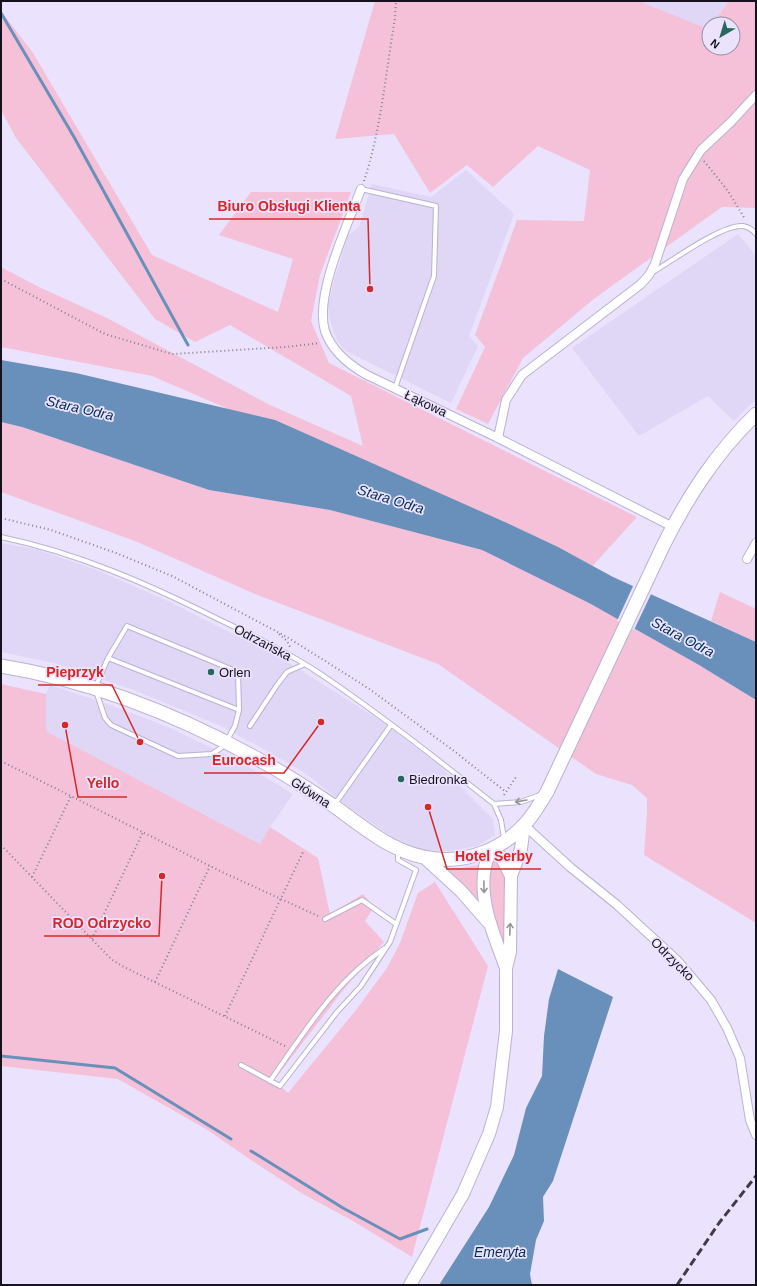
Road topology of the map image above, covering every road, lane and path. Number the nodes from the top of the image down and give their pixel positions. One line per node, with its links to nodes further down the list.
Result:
1 (396, 1): 4 (path)
2 (756, 95): 3 (street)
3 (698, 154): 5 (path); 6 (street)
4 (362, 189): 8 (street, Łąkowa); 9 (lane)
5 (754, 232): 6 (lane)
6 (649, 275): 11 (street)
7 (1, 279): 8 (path)
8 (329, 340): 9 (street, Łąkowa)
9 (395, 388): 11 (street, Łąkowa)
10 (756, 414): 13 (main road, Główna)
11 (498, 438): 13 (street, Łąkowa)
12 (1, 518): 26 (path)
13 (673, 527): 27 (main road, Główna)
14 (1, 537): 18 (lane, Odrzańska)
15 (756, 543): 16 (street)
16 (747, 559)
17 (108, 658): 20 (lane); 21 (lane); 21 (lane)
18 (305, 664): 22 (lane, Odrzańska); 23 (lane)
19 (1, 666): 20 (main road, Główna)
20 (95, 688): 24 (main road, Główna); 24 (lane)
21 (239, 710): 24 (lane)
22 (391, 725): 29 (lane, Odrzańska); 30 (lane)
23 (250, 726)
24 (226, 742): 30 (main road, Główna)
25 (1, 761): 28 (path)
26 (516, 777)
27 (547, 792): 29 (lane, one-way to 29); 31 (main road, Główna)
28 (71, 796): 32 (path); 41 (path)
29 (494, 804): 33 (lane)
30 (333, 806): 35 (main road, Główna)
31 (524, 825): 33 (main road, Główna); 40 (main road); 54 (street, Odrzycko)
32 (143, 832): 39 (path); 46 (path)
33 (504, 842): 36 (main road, Główna)
34 (1, 845): 41 (path)
35 (398, 849): 38 (main road, Główna); 44 (lane)
36 (492, 850): 38 (main road, Główna); 40 (main road); 45 (main road, one-way to 45)
37 (303, 852): 42 (path)
38 (425, 858): 45 (main road)
39 (210, 866): 42 (path); 49 (path)
40 (511, 876): 48 (main road, one-way to 40)
41 (32, 877): 46 (path)
42 (281, 899): 43 (path); 50 (path)
43 (325, 919): 44 (lane)
44 (396, 924): 47 (lane)
45 (490, 924): 48 (main road)
46 (92, 939): 49 (path)
47 (388, 946): 51 (lane); 53 (lane)
48 (506, 968): 55 (main road)
49 (155, 982): 50 (path)
50 (225, 1016): 51 (path)
51 (292, 1050): 53 (lane)
52 (241, 1065): 53 (lane)
53 (270, 1081)
54 (756, 1134)
55 (411, 1284)

